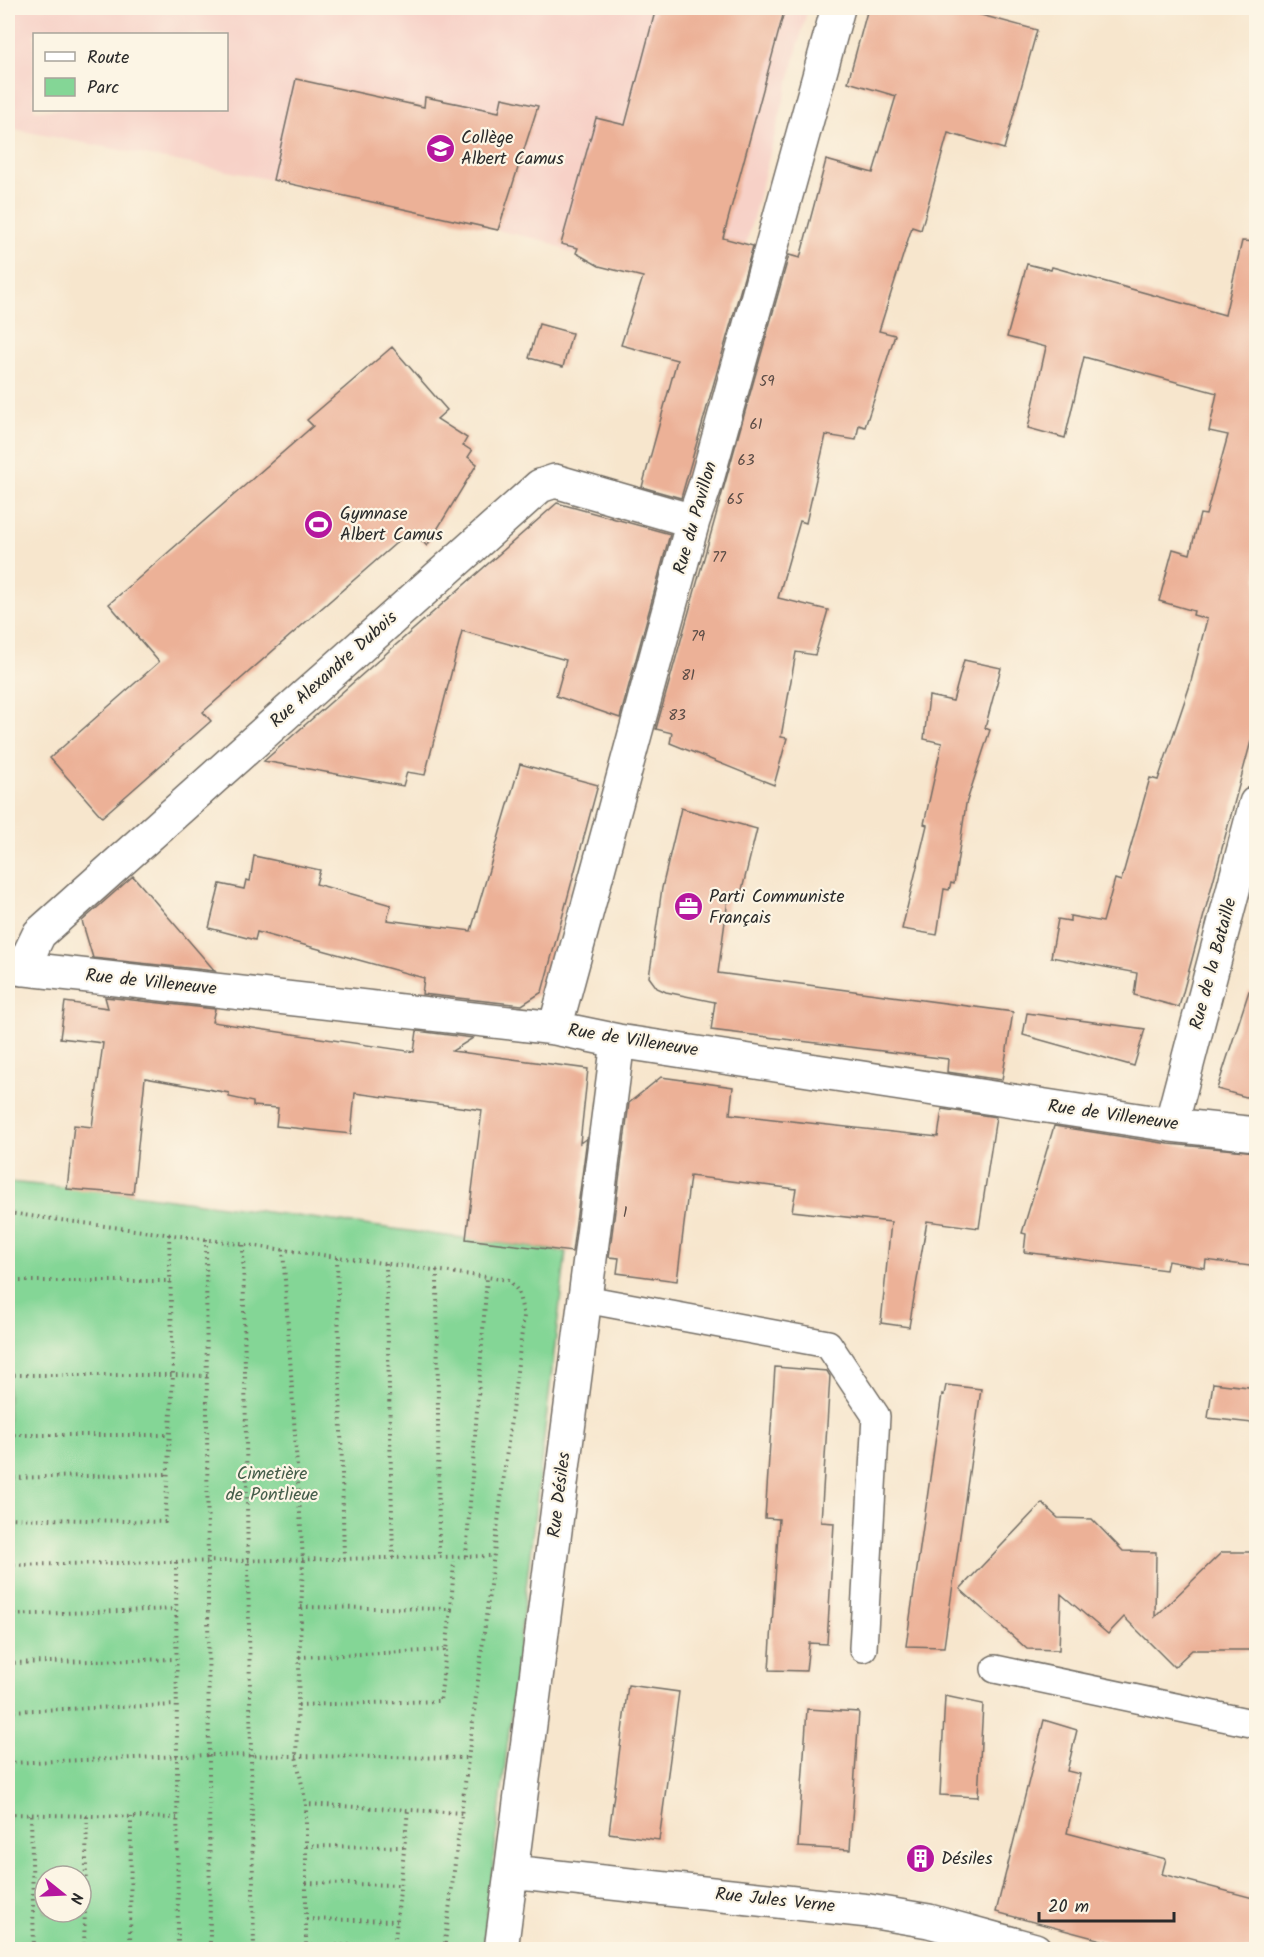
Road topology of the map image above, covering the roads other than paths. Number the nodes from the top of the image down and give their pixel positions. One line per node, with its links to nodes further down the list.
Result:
1 (838, 8): 2 (street, Rue du Pavillon)
2 (693, 521): 4 (street, Rue Alexandre Dubois); 5 (street, Rue du Pavillon)
3 (1257, 803): 7 (street, Rue de la Bataille)
4 (15, 968): 5 (street, Rue de Villeneuve)
5 (555, 1028): 6 (street, Rue de Villeneuve)
6 (618, 1041): 7 (street, Rue de Villeneuve); 9 (street, Rue Désiles)
7 (1171, 1125): 8 (street, Rue de Villeneuve)
8 (1257, 1134)
9 (585, 1299): 10 (lane); 13 (street, Rue Désiles)
10 (863, 1648)
11 (995, 1668): 12 (lane)
12 (1257, 1724)
13 (511, 1872): 14 (street, Rue Désiles); 15 (street, Rue Jules Verne)
14 (501, 1950)
15 (1035, 1950)

